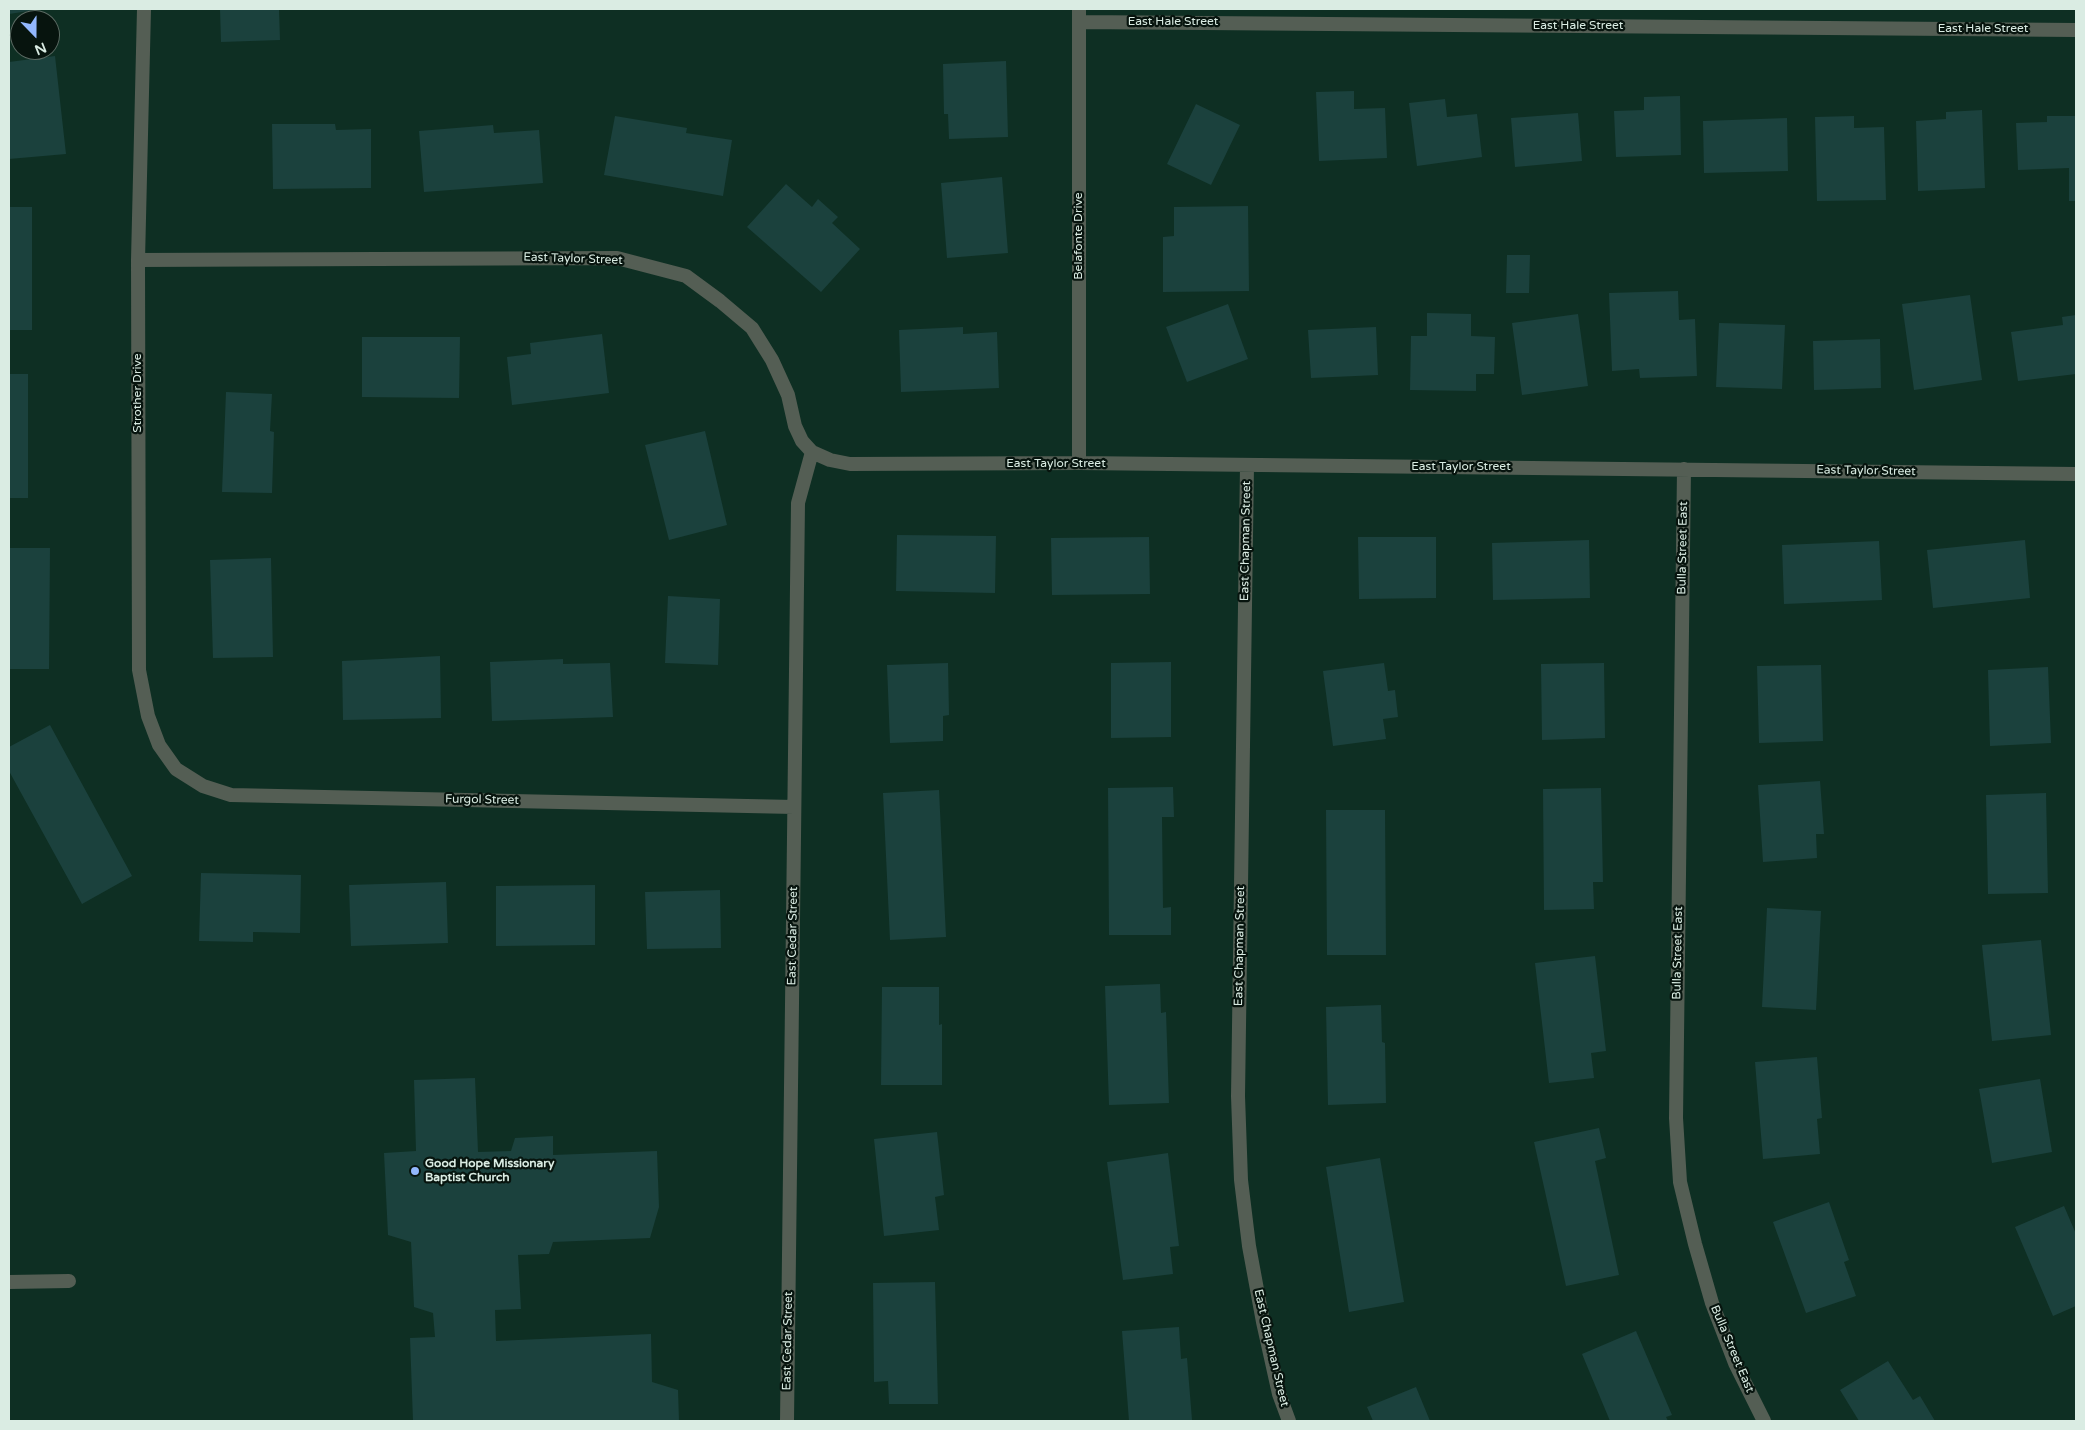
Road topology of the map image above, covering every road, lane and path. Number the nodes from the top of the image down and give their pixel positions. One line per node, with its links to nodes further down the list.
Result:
1 (144, 9): 4 (street, Strother Drive)
2 (1079, 15): 3 (street, East Hale Street); 6 (street, Belafonte Drive)
3 (2076, 30)
4 (138, 260): 5 (street, East Taylor Street); 10 (street, Strother Drive)
5 (812, 452): 6 (street, East Taylor Street); 11 (street, East Cedar Street)
6 (1079, 463): 7 (street, East Taylor Street)
7 (1247, 466): 8 (street, East Taylor Street); 15 (street, East Chapman Street)
8 (1684, 469): 9 (street, East Taylor Street); 16 (street, Bulla Street East)
9 (2076, 474)
10 (176, 769): 11 (street, Furgol Street)
11 (794, 807): 14 (street, East Cedar Street)
12 (69, 1281): 13 (street)
13 (9, 1282)
14 (787, 1421)
15 (1289, 1421)
16 (1764, 1421)

